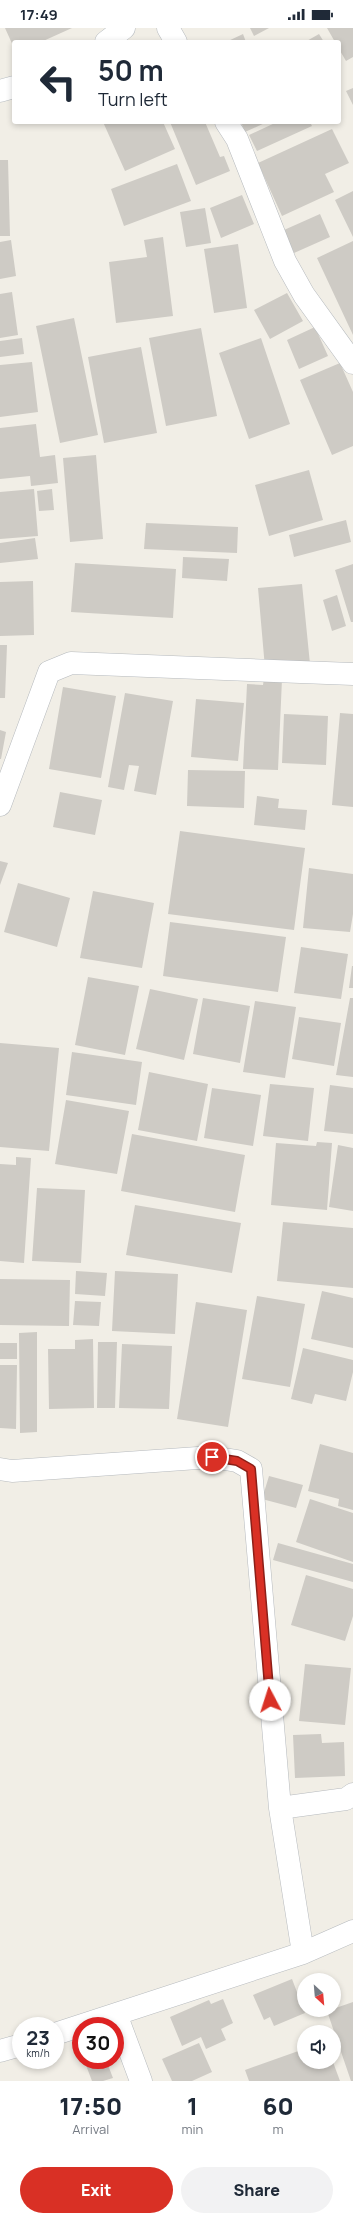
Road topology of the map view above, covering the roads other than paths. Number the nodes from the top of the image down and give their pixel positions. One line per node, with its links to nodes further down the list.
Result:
1 (124, 28): 3 (street)
2 (168, 28): 4 (street)
3 (109, 40)
4 (175, 40)
5 (12, 88): 6 (street)
6 (0, 91)
7 (227, 124): 8 (street)
8 (353, 363)
9 (353, 674): 10 (street)
10 (0, 805)
11 (4, 1473): 13 (street)
12 (353, 1794): 13 (street)
13 (280, 1808): 15 (street)
14 (353, 1931): 15 (street)
15 (303, 1953): 16 (street)
16 (116, 2014): 17 (street); 20 (street)
17 (64, 2031)
18 (12, 2048): 19 (street)
19 (0, 2051)
20 (141, 2081)

